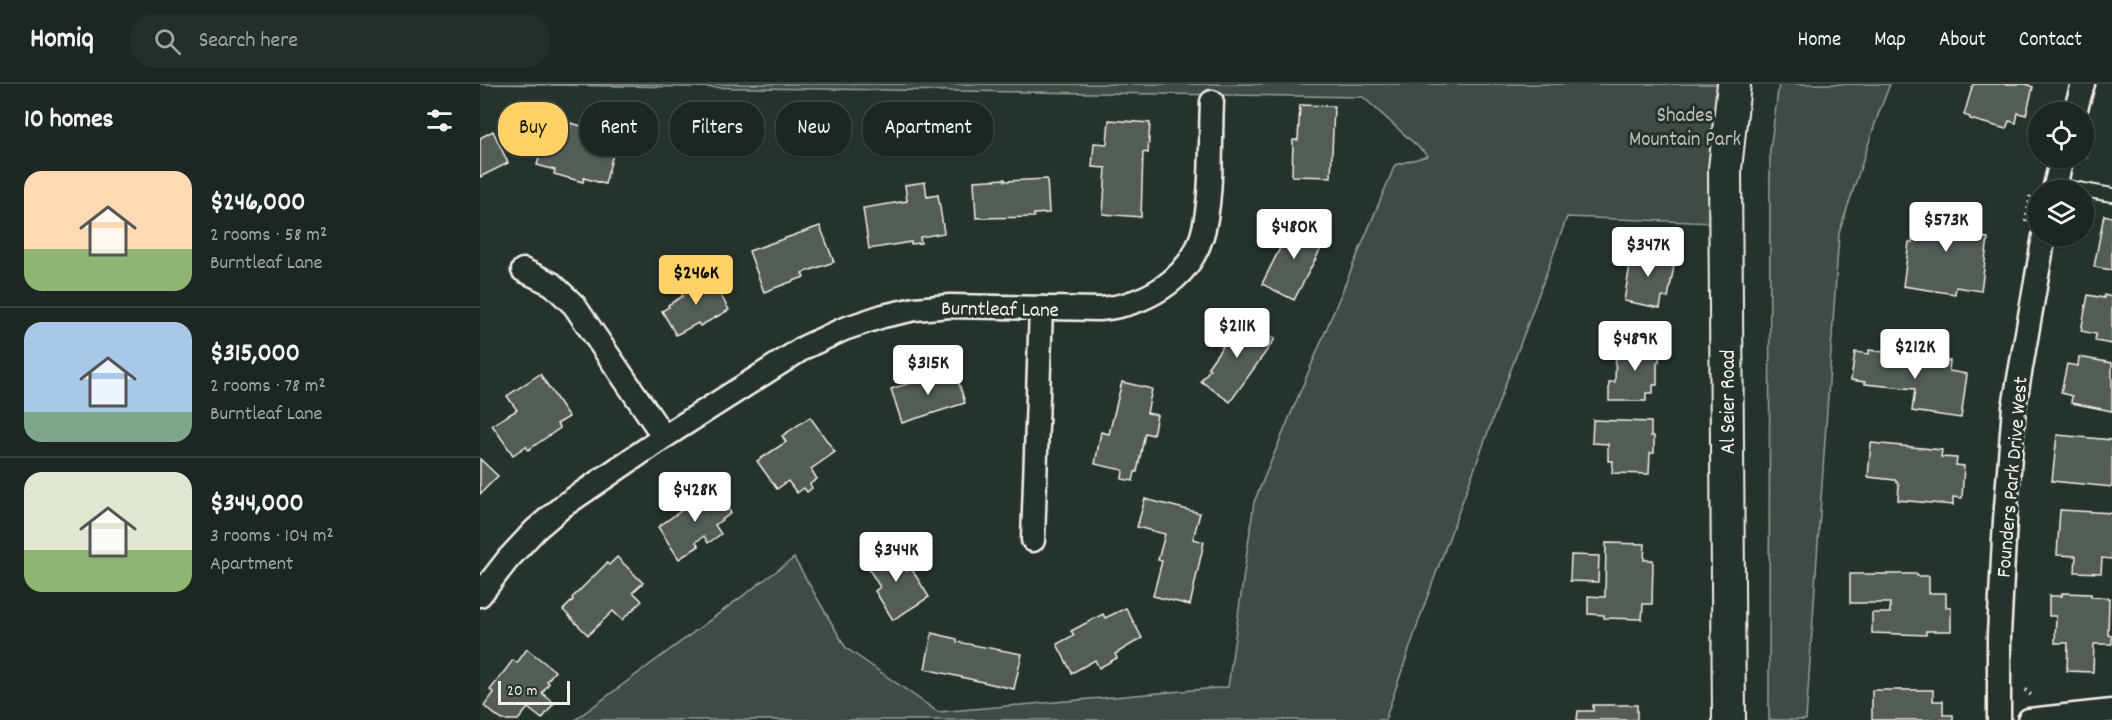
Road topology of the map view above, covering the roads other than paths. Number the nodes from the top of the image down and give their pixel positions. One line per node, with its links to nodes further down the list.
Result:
1 (1734, 84): 14 (street, Al Seier Road)
2 (2083, 84): 4 (street)
3 (1212, 102): 9 (street, Burntleaf Lane)
4 (2085, 102)
5 (2094, 192): 6 (lane)
6 (2112, 195)
7 (2042, 246): 15 (street, Founders Park Drive West)
8 (523, 270): 10 (street)
9 (1041, 308): 10 (street, Burntleaf Lane); 11 (street)
10 (664, 437): 12 (street, Burntleaf Lane)
11 (1033, 540)
12 (480, 595)
13 (2112, 711): 16 (street)
14 (1729, 720)
15 (1999, 720)
16 (2029, 720)

